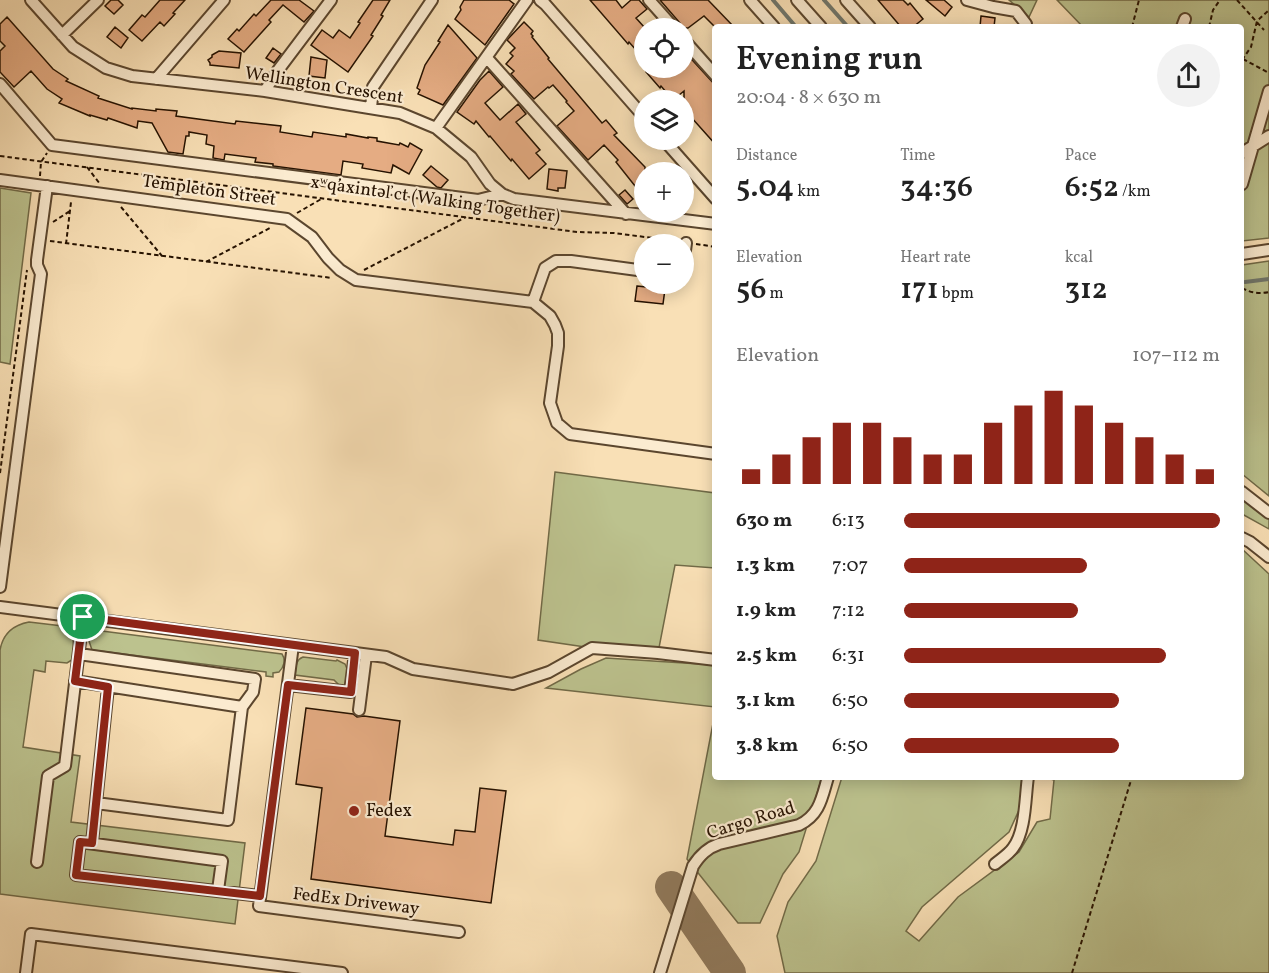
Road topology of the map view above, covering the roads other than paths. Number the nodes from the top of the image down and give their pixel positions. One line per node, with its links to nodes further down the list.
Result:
1 (31, 0): 18 (street, Wellington Crescent)
2 (98, 0): 18 (street)
3 (224, 0): 22 (street)
4 (331, 0): 24 (street)
5 (432, 0): 27 (street)
6 (527, 0): 20 (street)
7 (540, 0): 26 (street)
8 (649, 0): 13 (street)
9 (750, 0): 14 (street)
10 (798, 0): 15 (street)
11 (846, 0): 16 (street)
12 (967, 0): 17 (street)
13 (665, 18)
14 (771, 24)
15 (818, 24)
16 (867, 24)
17 (1026, 24)
18 (62, 35): 22 (street, Wellington Crescent)
19 (694, 51): 21 (street)
20 (487, 58): 28 (street); 38 (street)
21 (712, 72)
22 (156, 79): 24 (street, Wellington Crescent)
23 (0, 84): 36 (street)
24 (265, 91): 27 (street, Wellington Crescent)
25 (1269, 91): 30 (street)
26 (634, 105)
27 (371, 108): 28 (street, Wellington Crescent)
28 (436, 128): 36 (street, Wellington Crescent)
29 (1269, 136): 30 (street)
30 (1253, 146): 32 (street); 33 (street)
31 (673, 150): 37 (street)
32 (1244, 152)
33 (1244, 177)
34 (0, 180): 35 (street, Templeton Street)
35 (43, 185): 43 (street, Templeton Street); 49 (street)
36 (502, 194): 38 (street)
37 (712, 194)
38 (626, 214): 39 (street)
39 (712, 224)
40 (1269, 250): 41 (street)
41 (1244, 254)
42 (634, 270): 43 (street)
43 (533, 302): 44 (street)
44 (712, 453)
45 (1244, 494): 46 (street)
46 (1269, 513)
47 (1244, 539): 48 (street)
48 (1269, 557)
49 (0, 587)
50 (0, 607): 51 (street)
51 (83, 617): 52 (street); 53 (street)
52 (293, 645): 54 (street); 57 (street)
53 (79, 654): 56 (street); 59 (street)
54 (360, 654): 55 (street); 57 (street); 60 (street)
55 (712, 660)
56 (75, 681): 58 (street); 65 (street)
57 (288, 685): 68 (street)
58 (108, 687): 59 (street); 63 (street)
59 (242, 707): 63 (street)
60 (359, 710)
61 (827, 780): 72 (street, Cargo Road)
62 (1028, 780): 66 (street)
63 (96, 802): 64 (street)
64 (92, 843): 67 (street); 67 (street)
65 (37, 862)
66 (995, 864)
67 (218, 890): 68 (street)
68 (260, 896): 69 (street, FedEx Driveway)
69 (459, 932)
70 (26, 973): 71 (street)
71 (342, 973)
72 (660, 973)

